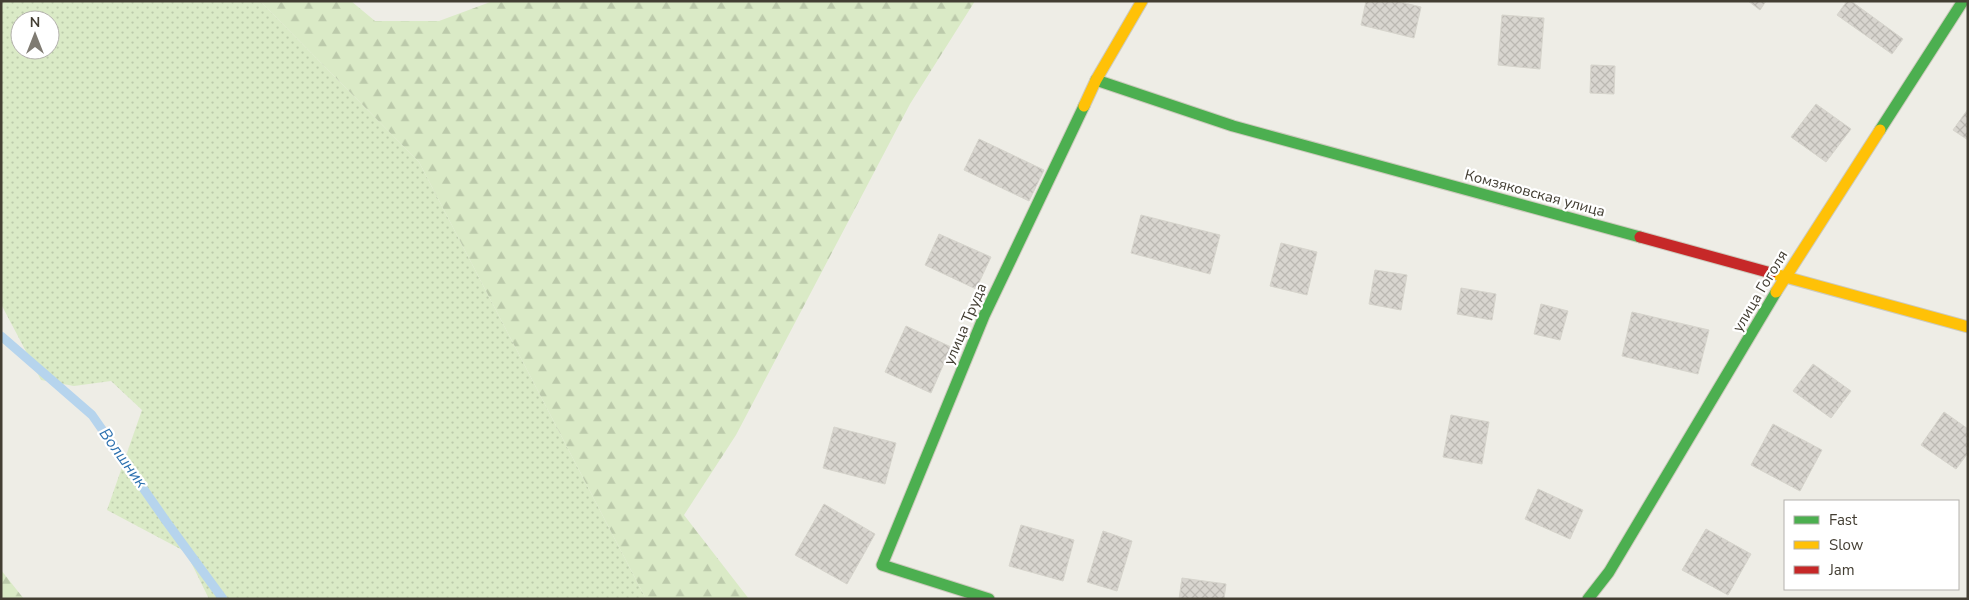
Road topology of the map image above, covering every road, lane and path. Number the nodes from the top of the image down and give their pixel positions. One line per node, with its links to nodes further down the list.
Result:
1 (1142, 1): 3 (street, улица Труда)
2 (1963, 1): 4 (street, улица Гоголя)
3 (1096, 80): 4 (street, Комзяковская улица); 6 (street, улица Труда)
4 (1785, 277): 5 (street, Комзяковская улица); 7 (street, улица Гоголя)
5 (1968, 327)
6 (989, 599)
7 (1588, 599)

